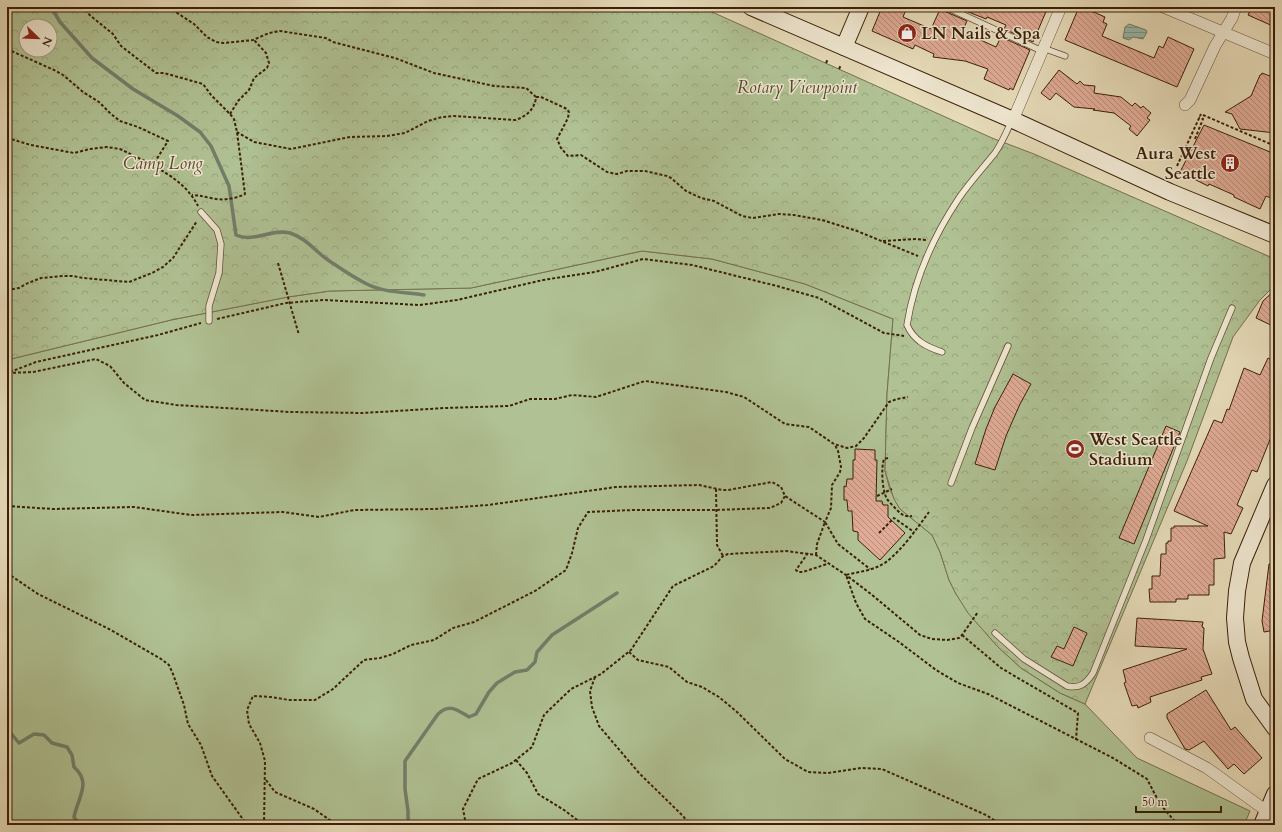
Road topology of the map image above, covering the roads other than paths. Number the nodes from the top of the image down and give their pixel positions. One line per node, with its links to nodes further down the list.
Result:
1 (861, 7): 8 (main road)
2 (946, 7): 9 (lane)
3 (1061, 7): 9 (street)
4 (1163, 7): 7 (street)
5 (1236, 7): 7 (street)
6 (760, 9): 8 (main road)
7 (1222, 32): 10 (street); 12 (street)
8 (844, 47): 13 (main road)
9 (1043, 49): 11 (lane); 13 (street)
10 (1275, 54)
11 (1065, 56)
12 (1185, 105)
13 (1013, 120): 15 (main road); 19 (lane)
14 (201, 212): 17 (lane)
15 (1275, 235)
16 (1232, 308): 22 (lane)
17 (209, 321)
18 (1008, 346): 20 (lane)
19 (942, 352)
20 (951, 483)
21 (1275, 485): 23 (main road)
22 (995, 633)
23 (1275, 728)
24 (1150, 738): 26 (street)
25 (1275, 794): 26 (main road)
26 (1265, 819)

